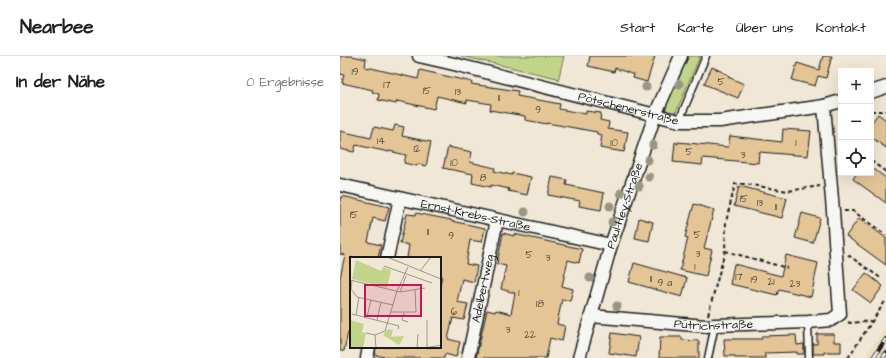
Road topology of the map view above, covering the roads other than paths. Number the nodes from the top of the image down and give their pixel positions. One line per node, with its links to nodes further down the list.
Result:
1 (419, 56): 8 (street, Pötschenerstraße)
2 (680, 56): 8 (street, Paul-Hey-Straße)
3 (706, 56): 9 (lane)
4 (886, 87): 5 (street)
5 (874, 91)
6 (838, 102): 7 (street, Pötschenerstraße)
7 (824, 106): 9 (street, Pötschenerstraße); 16 (street, Pütrichstraße)
8 (655, 115): 9 (street, Pötschenerstraße); 13 (street, Paul-Hey-Straße)
9 (679, 121)
10 (340, 185): 11 (street, Ernst-Krebs-Straße)
11 (400, 198): 12 (street, Ernst-Krebs-Straße); 14 (street)
12 (497, 220): 13 (street, Ernst-Krebs-Straße); 20 (street, Adelbertweg)
13 (611, 245): 15 (street, Paul-Hey-Straße)
14 (388, 254)
15 (591, 316): 17 (street, Pütrichstraße); 21 (street, Paul-Hey-Straße)
16 (808, 322): 17 (street, Pütrichstraße); 23 (lane)
17 (710, 325): 22 (lane)
18 (369, 348): 19 (street)
19 (366, 358)
20 (468, 358)
21 (579, 358)
22 (708, 358)
23 (809, 358)

